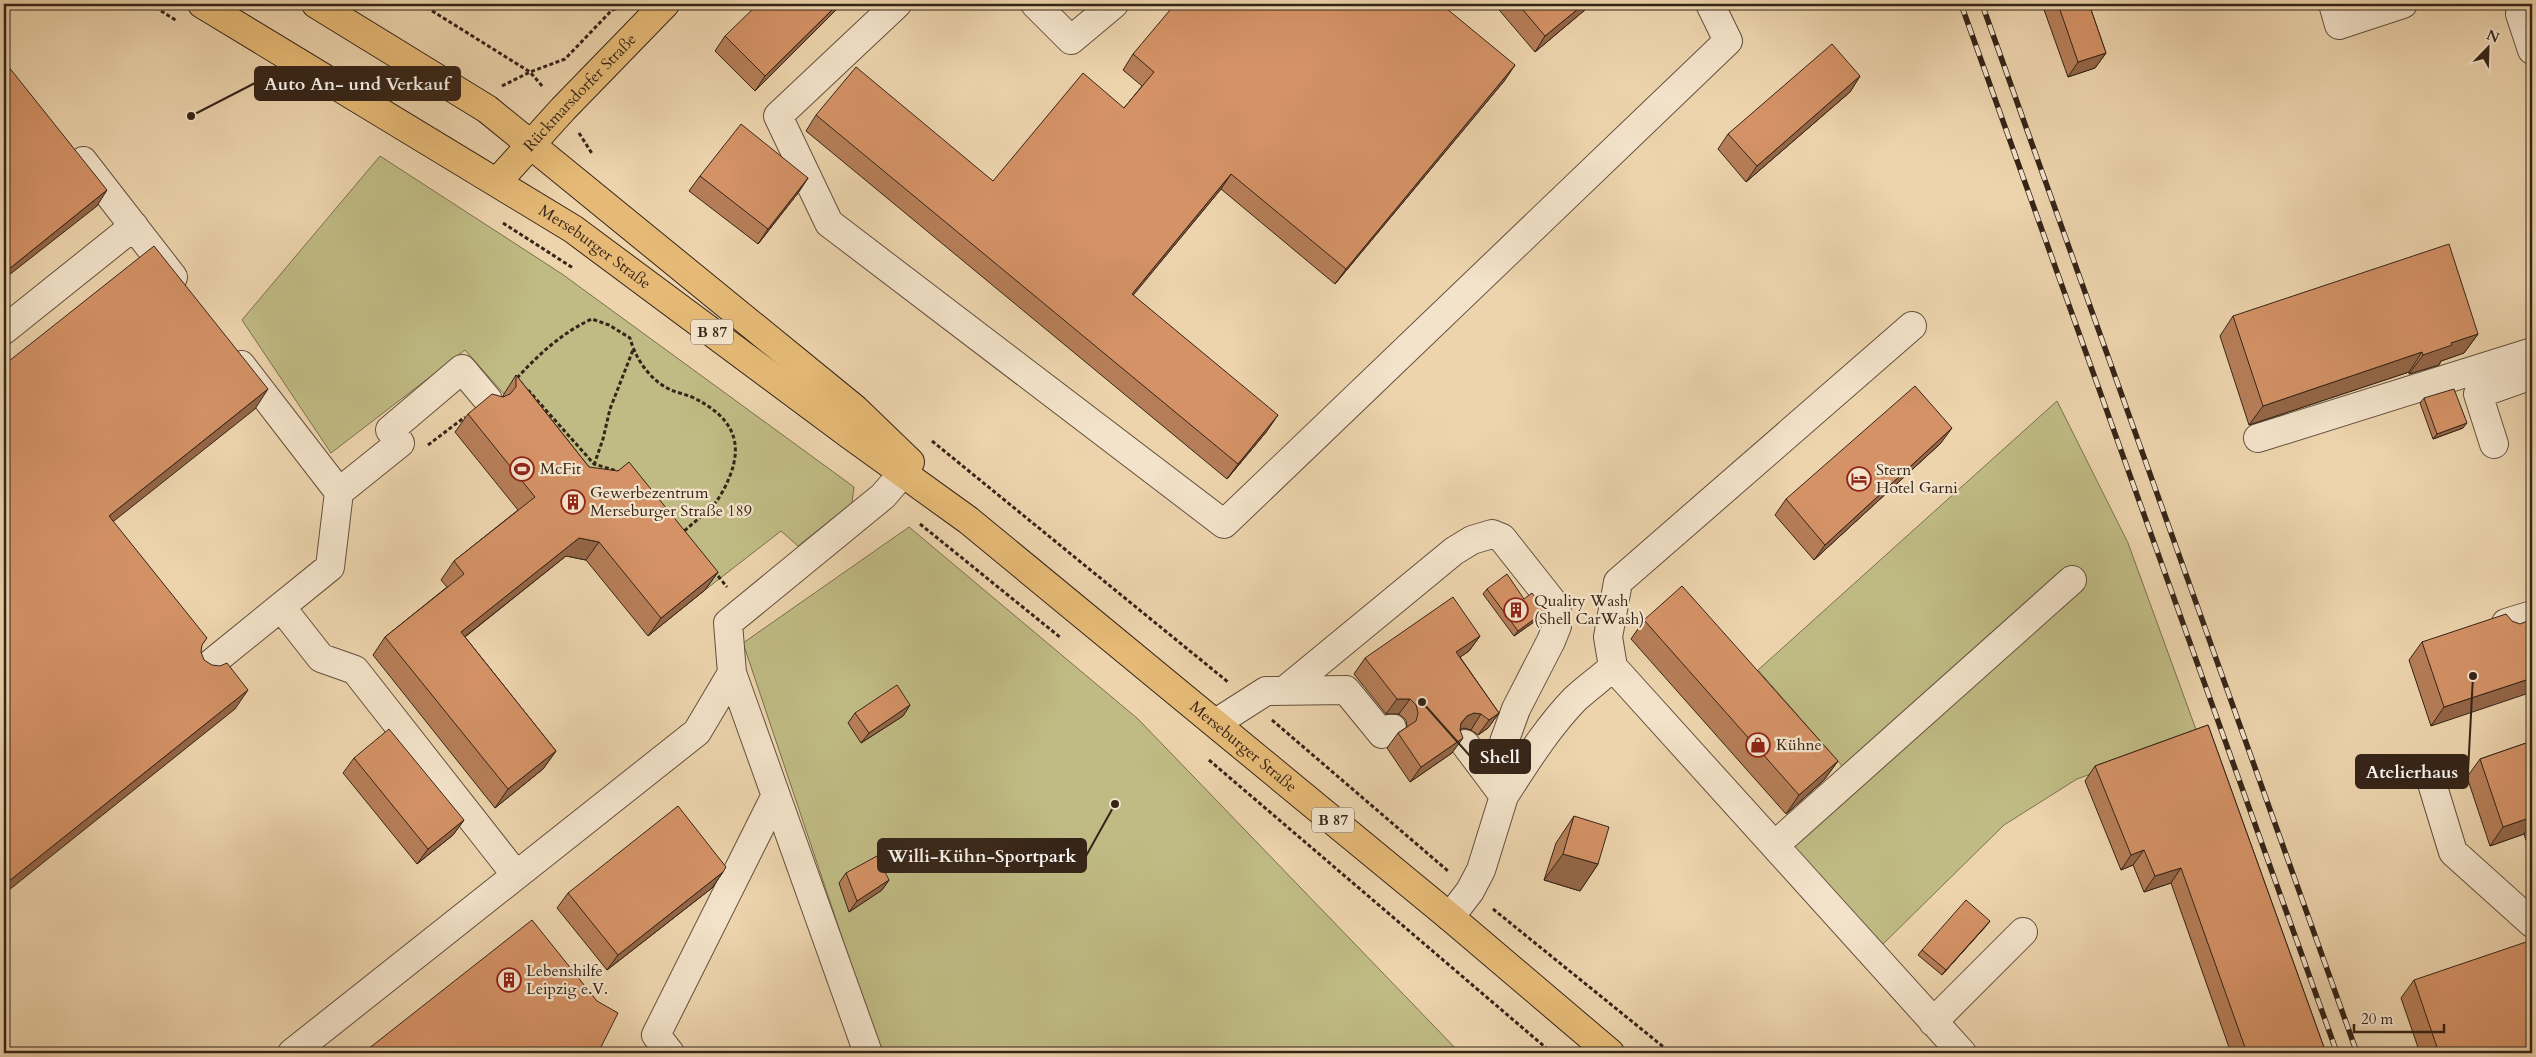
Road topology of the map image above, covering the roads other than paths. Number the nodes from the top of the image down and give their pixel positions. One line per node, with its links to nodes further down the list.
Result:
1 (202, 4): 14 (main road, Merseburger Straße / B 87)
2 (316, 4): 13 (main road, Merseburger Straße / B 87)
3 (665, 4): 13 (main road, Rückmarsdorfer Straße)
4 (896, 4): 7 (lane)
5 (1035, 4): 6 (lane)
6 (1114, 4)
7 (1710, 4)
8 (2333, 4): 9 (lane)
9 (2404, 4)
10 (2532, 9): 11 (lane)
11 (2532, 50)
12 (69, 144): 15 (lane)
13 (531, 144): 14 (main road, Rückmarsdorfer Straße); 27 (main road, Merseburger Straße / B 87)
14 (498, 182): 25 (main road, Merseburger Straße / B 87)
15 (134, 226): 16 (lane); 18 (lane)
16 (188, 296)
17 (1912, 326): 32 (lane)
18 (4, 330)
19 (224, 342): 26 (lane)
20 (2532, 352): 23 (lane)
21 (2532, 376): 24 (lane)
22 (488, 400): 26 (lane)
23 (2258, 438)
24 (2494, 444)
25 (902, 474): 27 (main road, Merseburger Straße / B 87); 34 (lane)
26 (339, 492): 29 (lane)
27 (968, 520): 36 (main road, Merseburger Straße / B 87)
28 (2072, 580): 42 (lane)
29 (281, 607): 33 (lane); 43 (lane)
30 (2532, 615): 31 (lane)
31 (2508, 627)
32 (1614, 667): 40 (lane); 42 (lane)
33 (203, 670)
34 (732, 672): 41 (lane); 43 (lane)
35 (1267, 694): 36 (lane); 37 (lane); 40 (lane)
36 (1216, 723): 44 (main road, Merseburger Straße / B 87)
37 (1392, 728)
38 (1465, 744): 40 (lane)
39 (2430, 777): 45 (lane)
40 (1507, 791): 44 (lane)
41 (775, 796): 49 (lane); 50 (lane)
42 (1774, 845): 47 (lane)
43 (516, 875): 48 (lane)
44 (1450, 917): 51 (main road, Merseburger Straße / B 87)
45 (2532, 923)
46 (2023, 932): 47 (lane)
47 (1933, 1022): 52 (lane)
48 (292, 1053)
49 (670, 1053)
50 (868, 1053)
51 (1610, 1053)
52 (1962, 1053)

